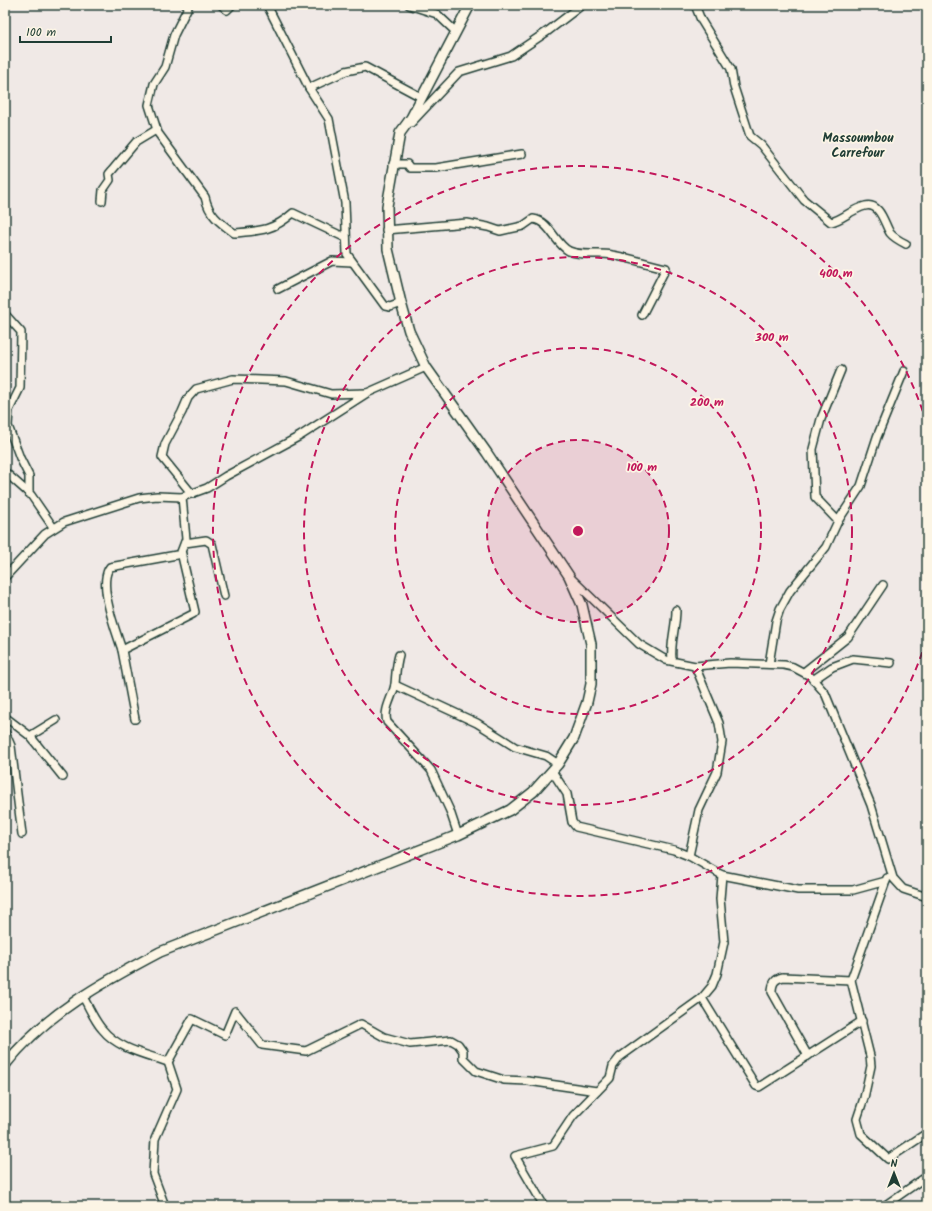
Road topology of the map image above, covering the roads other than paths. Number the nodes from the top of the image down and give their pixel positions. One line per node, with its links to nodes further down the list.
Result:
1 (189, 5): 12 (street)
2 (221, 5): 3 (street)
3 (232, 5)
4 (267, 5): 10 (street)
5 (409, 5): 9 (street)
6 (470, 5): 9 (main road)
7 (582, 5): 13 (street)
8 (695, 5): 19 (street)
9 (456, 32): 11 (main road)
10 (309, 88): 11 (street); 18 (street)
11 (421, 97): 13 (main road)
12 (156, 130): 16 (street); 18 (street)
13 (400, 133): 15 (main road)
14 (522, 154): 15 (street)
15 (393, 164): 17 (main road)
16 (102, 201)
17 (386, 230): 22 (main road); 24 (street)
18 (346, 238): 20 (street)
19 (906, 244)
20 (352, 262): 21 (street); 22 (street)
21 (278, 289)
22 (401, 303): 25 (main road)
23 (5, 314): 30 (street)
24 (642, 315)
25 (426, 367): 28 (street); 37 (main road)
26 (841, 370): 33 (street)
27 (904, 371): 33 (street)
28 (367, 393): 31 (street); 31 (street)
29 (5, 472): 30 (street)
30 (29, 493): 34 (street)
31 (192, 494): 32 (street)
32 (182, 497): 34 (street); 35 (street)
33 (838, 521): 46 (street)
34 (54, 527): 38 (street)
35 (185, 542): 36 (street); 40 (street)
36 (182, 554): 42 (street); 42 (street)
37 (569, 576): 44 (street); 56 (main road)
38 (5, 577)
39 (883, 585): 48 (street)
40 (224, 596)
41 (676, 610): 44 (street)
42 (122, 650): 52 (street)
43 (399, 656): 50 (street)
44 (672, 660): 47 (street)
45 (891, 663): 49 (street)
46 (769, 664): 47 (street); 48 (street)
47 (695, 666): 60 (street)
48 (804, 672): 49 (street)
49 (813, 680): 61 (street)
50 (394, 685): 56 (street); 59 (street)
51 (5, 717): 55 (street)
52 (135, 719)
53 (56, 720): 55 (street)
54 (5, 732): 58 (street)
55 (30, 736): 57 (street)
56 (555, 768): 59 (main road); 60 (street)
57 (63, 777)
58 (22, 834)
59 (458, 835): 66 (main road)
60 (689, 856): 62 (street)
61 (890, 870): 63 (street); 64 (street)
62 (722, 875): 63 (street); 67 (street)
63 (886, 881): 65 (street)
64 (927, 897)
65 (851, 980): 68 (street); 69 (street)
66 (83, 997): 70 (street); 71 (main road)
67 (702, 998): 69 (street); 72 (street)
68 (862, 1021): 69 (street); 73 (street)
69 (808, 1056)
70 (168, 1062): 72 (street); 75 (street)
71 (5, 1065)
72 (597, 1091): 76 (street)
73 (927, 1133)
74 (927, 1176): 77 (street)
75 (166, 1206)
76 (544, 1206)
77 (884, 1206)

